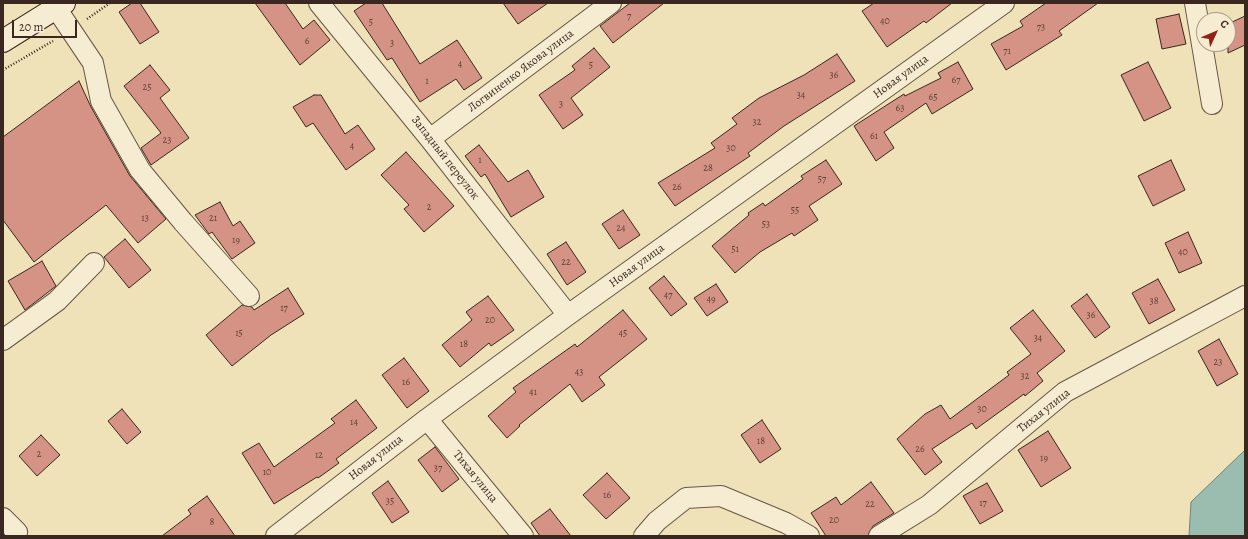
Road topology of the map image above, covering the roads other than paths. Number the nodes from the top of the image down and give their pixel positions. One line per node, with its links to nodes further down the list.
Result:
1 (319, 3): 8 (street, Западный переулок)
2 (612, 3): 8 (street, Логвиненко Якова улица)
3 (1004, 3): 12 (street, Новая улица)
4 (1194, 3): 7 (street)
5 (60, 6): 6 (main road); 10 (street)
6 (3, 41)
7 (1212, 104)
8 (430, 139): 12 (street, Западный переулок)
9 (94, 263): 13 (street)
10 (250, 296)
11 (1245, 296): 21 (street, Тихая улица)
12 (568, 315): 14 (street, Новая улица)
13 (3, 340)
14 (427, 419): 17 (street, Новая улица); 18 (street, Тихая улица)
15 (3, 518): 16 (street)
16 (15, 536)
17 (276, 536)
18 (523, 536)
19 (644, 536): 20 (street)
20 (809, 536)
21 (879, 536)

